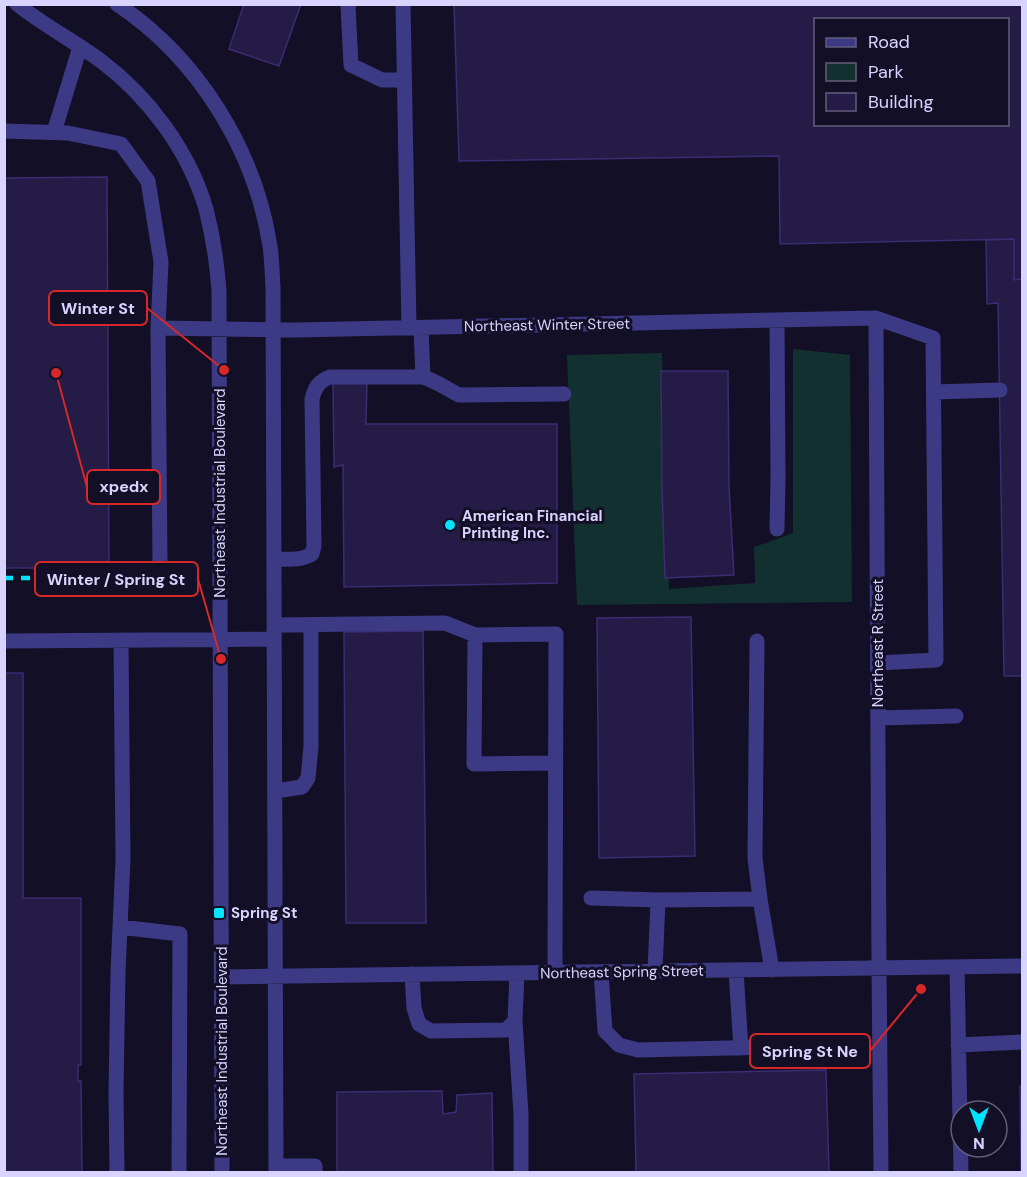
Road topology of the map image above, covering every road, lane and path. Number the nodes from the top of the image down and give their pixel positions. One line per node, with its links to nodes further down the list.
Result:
1 (17, 4): 5 (street, Northeast Industrial Boulevard)
2 (117, 4): 14 (street)
3 (349, 4): 6 (street)
4 (403, 4): 6 (street)
5 (80, 47): 8 (street); 13 (street, Northeast Industrial Boulevard)
6 (403, 80): 12 (street)
7 (4, 130): 8 (street)
8 (54, 132): 11 (street)
9 (876, 318): 10 (street, Northeast Winter Street); 17 (street); 29 (street, Northeast R Street)
10 (777, 320): 12 (street, Northeast Winter Street); 19 (street)
11 (158, 328): 13 (street, Northeast Winter Street); 21 (street)
12 (415, 328): 14 (street, Northeast Winter Street); 15 (street)
13 (219, 329): 14 (street, Northeast Winter Street); 25 (street, Northeast Industrial Boulevard)
14 (273, 331): 20 (street)
15 (423, 377): 18 (street); 20 (street)
16 (1000, 390): 17 (street)
17 (934, 392): 29 (street)
18 (564, 394)
19 (777, 529)
20 (274, 559): 23 (street)
21 (160, 562)
22 (311, 624): 23 (street); 24 (street); 33 (street)
23 (274, 632): 25 (street); 33 (street)
24 (475, 635): 32 (street); 32 (street)
25 (221, 639): 26 (street); 49 (street, Northeast Industrial Boulevard)
26 (121, 640): 27 (street); 37 (street)
27 (4, 641)
28 (758, 641): 35 (street)
29 (878, 663): 31 (street, Northeast R Street)
30 (956, 716): 31 (street)
31 (878, 718): 40 (street, Northeast R Street)
32 (556, 763): 46 (street)
33 (275, 791): 48 (street)
34 (591, 898): 36 (street)
35 (760, 899): 36 (street); 42 (street)
36 (658, 900): 43 (street)
37 (120, 927): 56 (street); 57 (street)
38 (1023, 966): 39 (street, Northeast Spring Street)
39 (957, 967): 40 (street, Northeast Spring Street); 52 (street)
40 (879, 968): 42 (street, Northeast Spring Street); 61 (street, Northeast R Street)
41 (736, 970): 42 (street, Northeast Spring Street); 43 (street, Northeast Spring Street); 54 (street)
42 (772, 970)
43 (655, 971): 44 (street, Northeast Spring Street)
44 (601, 972): 46 (street, Northeast Spring Street); 54 (street)
45 (518, 973): 46 (street, Northeast Spring Street); 47 (street, Northeast Spring Street); 50 (street)
46 (555, 973)
47 (412, 975): 48 (street, Northeast Spring Street); 50 (street)
48 (275, 976): 49 (street, Northeast Spring Street); 55 (street)
49 (221, 977): 58 (street, Northeast Industrial Boulevard)
50 (515, 1021): 60 (street)
51 (1023, 1042): 52 (street)
52 (958, 1045): 62 (street)
53 (821, 1046): 54 (street)
54 (741, 1048)
55 (276, 1169): 59 (street)
56 (117, 1173)
57 (179, 1173)
58 (222, 1173)
59 (315, 1173)
60 (521, 1173)
61 (881, 1173)
62 (961, 1173)

